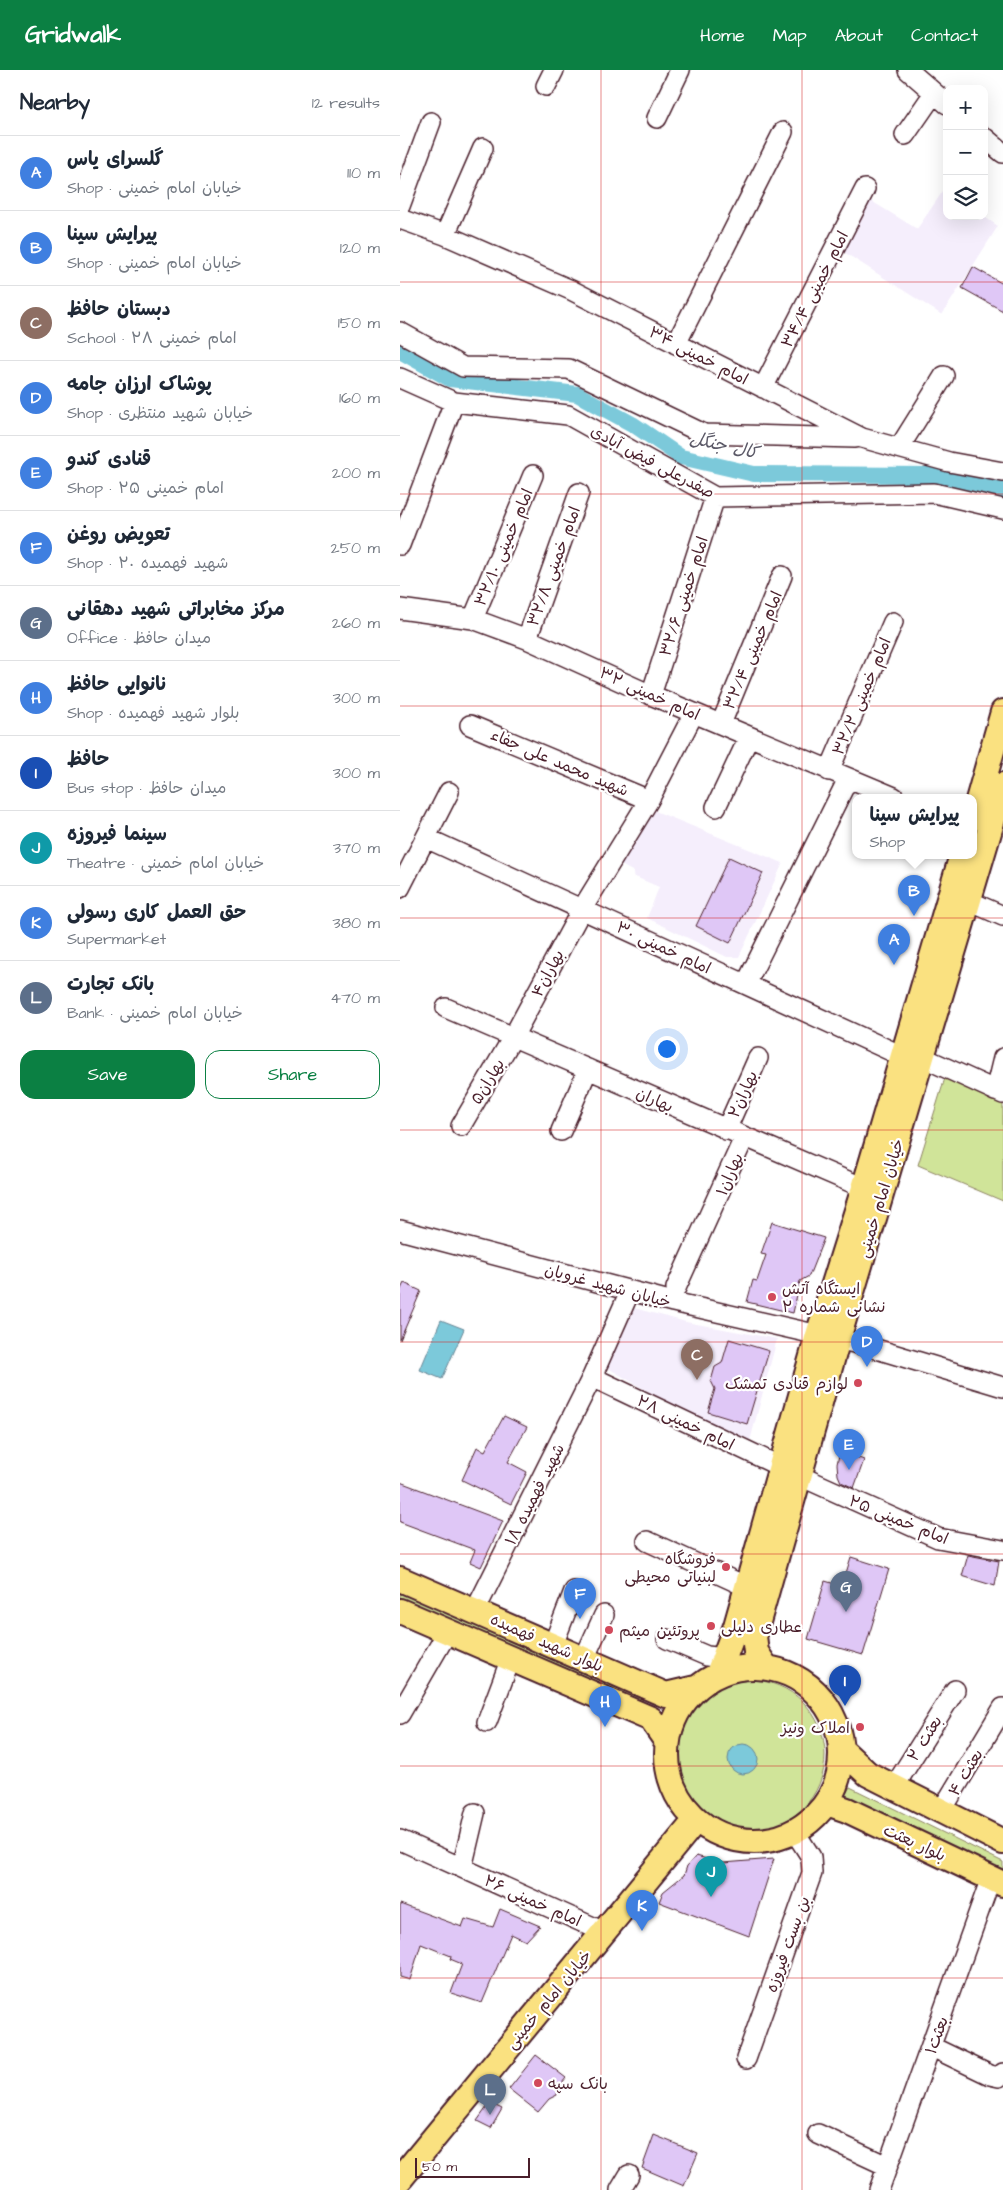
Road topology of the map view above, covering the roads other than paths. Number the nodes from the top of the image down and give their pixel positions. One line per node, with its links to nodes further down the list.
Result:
1 (680, 70): 4 (street)
2 (908, 70): 3 (street)
3 (940, 99): 7 (street)
4 (657, 118)
5 (431, 122): 12 (street)
6 (783, 132): 16 (street)
7 (906, 135)
8 (988, 140): 10 (street)
9 (483, 148): 14 (street)
10 (1003, 153)
11 (865, 189): 19 (street, امام خمینی ۳۴/۴)
12 (400, 206)
13 (400, 219): 14 (street, امام خمینی ۳۴)
14 (445, 235): 16 (street, امام خمینی ۳۴)
15 (400, 332): 21 (street)
16 (676, 344): 19 (street, امام خمینی ۳۴)
17 (944, 376): 22 (street)
18 (400, 378): 20 (street, صفدرعلی فیض آبادی)
19 (763, 388): 21 (street, امام خمینی ۳۴)
20 (454, 402): 26 (street, صفدرعلی فیض آبادی); 28 (street)
21 (862, 438): 22 (street, امام خمینی ۳۴)
22 (899, 448): 23 (street, امام خمینی ۳۴)
23 (1003, 472)
24 (533, 475): 31 (street, امام خمینی ۳۲/۱۰)
25 (579, 493): 33 (street, امام خمینی ۳۲/۸)
26 (715, 498): 27 (street, صفدرعلی فیض آبادی); 34 (street, امام خمینی ۳۲/۶)
27 (1003, 509)
28 (400, 545)
29 (782, 576): 37 (street, امام خمینی ۳۲/۴)
30 (400, 609): 31 (street, امام خمینی ۳۲)
31 (473, 619): 33 (street, امام خمینی ۳۲)
32 (893, 622): 40 (street, امام خمینی ۳۲/۲)
33 (527, 639): 34 (street, امام خمینی ۳۲)
34 (651, 695): 35 (street, امام خمینی ۳۲)
35 (694, 712): 37 (street, امام خمینی ۳۲); 45 (street, بهاران۴)
36 (1003, 712): 46 (main road)
37 (721, 724): 39 (street, امام خمینی ۳۲)
38 (470, 725): 45 (street, شهید محمد علی جفاء)
39 (749, 736): 40 (street, امام خمینی ۳۲); 47 (street)
40 (829, 771): 41 (street, امام خمینی ۳۲)
41 (848, 779): 44 (street, امام خمینی ۳۲); 54 (street)
42 (1003, 786): 51 (main road, خیابان امام خمینی)
43 (449, 792): 48 (street)
44 (886, 794)
45 (649, 800): 52 (street, بهاران۴)
46 (977, 800)
47 (716, 807)
48 (426, 838): 50 (street); 52 (street, امام خمینی ۳۰)
49 (961, 859): 57 (main road, خیابان امام خمینی)
50 (400, 888)
51 (969, 901): 53 (street); 57 (main road, خیابان امام خمینی)
52 (582, 909): 54 (street, امام خمینی ۳۰); 56 (street, بهاران۴)
53 (1003, 916)
54 (746, 984): 57 (street, امام خمینی ۳۰)
55 (446, 1008): 56 (street, بهاران)
56 (513, 1037): 60 (street, بهاران); 62 (street, بهاران۵)
57 (912, 1056): 61 (street, امام خمینی ۳۰); 66 (main road, خیابان امام خمینی); 70 (main road, خیابان امام خمینی)
58 (758, 1058): 63 (street, بهاران۲)
59 (1003, 1058): 61 (street)
60 (588, 1070): 63 (street, بهاران); 64 (street)
61 (999, 1092)
62 (461, 1126)
63 (726, 1130): 65 (street, بهاران)
64 (561, 1131)
65 (744, 1138): 66 (street, بهاران); 68 (street, بهاران۱)
66 (864, 1188): 70 (main road, خیابان امام خمینی)
67 (400, 1230): 69 (street, خیابان شهید غرویان)
68 (676, 1288)
69 (630, 1291): 70 (street, خیابان شهید غرویان); 71 (street, شهید فهمیده ۱۸)
70 (828, 1337): 72 (street, خیابان شهید غرویان); 73 (main road, خیابان امام خمینی)
71 (592, 1377): 73 (street, امام خمینی ۲۸); 80 (street, شهید فهمیده ۱۸)
72 (1001, 1380)
73 (790, 1472): 75 (street, امام خمینی ۲۵); 77 (main road, خیابان امام خمینی); 88 (main road, خیابان امام خمینی)
74 (648, 1541): 77 (street)
75 (1003, 1550)
76 (400, 1579): 80 (main road, بلوار شهید فهمیده)
77 (747, 1587): 87 (main road, خیابان امام خمینی)
78 (574, 1591): 84 (street)
79 (400, 1611): 82 (main road, بلوار شهید فهمیده)
80 (475, 1611): 84 (main road, بلوار شهید فهمیده)
81 (604, 1615): 86 (street)
82 (448, 1631): 85 (main road, بلوار شهید فهمیده); 92 (street)
83 (667, 1639): 87 (street)
84 (552, 1645): 86 (main road, بلوار شهید فهمیده)
85 (511, 1658): 93 (street); 94 (main road, بلوار شهید فهمیده)
86 (584, 1659): 89 (main road, بلوار شهید فهمیده)
87 (721, 1666): 88 (main road); 89 (main road)
88 (766, 1667): 95 (main road)
89 (696, 1688): 94 (main road)
90 (955, 1690): 96 (street, بعثت ۲)
91 (1003, 1708): 98 (street, بعثت ۴)
92 (400, 1714)
93 (488, 1722)
94 (668, 1742): 100 (main road)
95 (842, 1750): 96 (main road); 97 (main road)
96 (894, 1787): 98 (main road)
97 (827, 1804): 101 (main road); 105 (main road, بلوار بعثت)
98 (942, 1810): 103 (main road)
99 (475, 1814): 104 (street)
100 (696, 1820): 101 (main road); 106 (main road, خیابان امام خمینی)
101 (795, 1832): 108 (street, بن بست فیروزه)
102 (400, 1840): 104 (street, امام خمینی ۲۶)
103 (1003, 1842)
104 (462, 1868): 106 (street, امام خمینی ۲۶)
105 (997, 1881): 107 (street, بعثت۱)
106 (604, 1932): 112 (main road, خیابان امام خمینی)
107 (932, 2047): 109 (street); 111 (street, بعثت۱)
108 (746, 2059)
109 (1001, 2075)
110 (818, 2134): 111 (street)
111 (887, 2166): 113 (street, بعثت۱)
112 (400, 2178)
113 (878, 2190)

